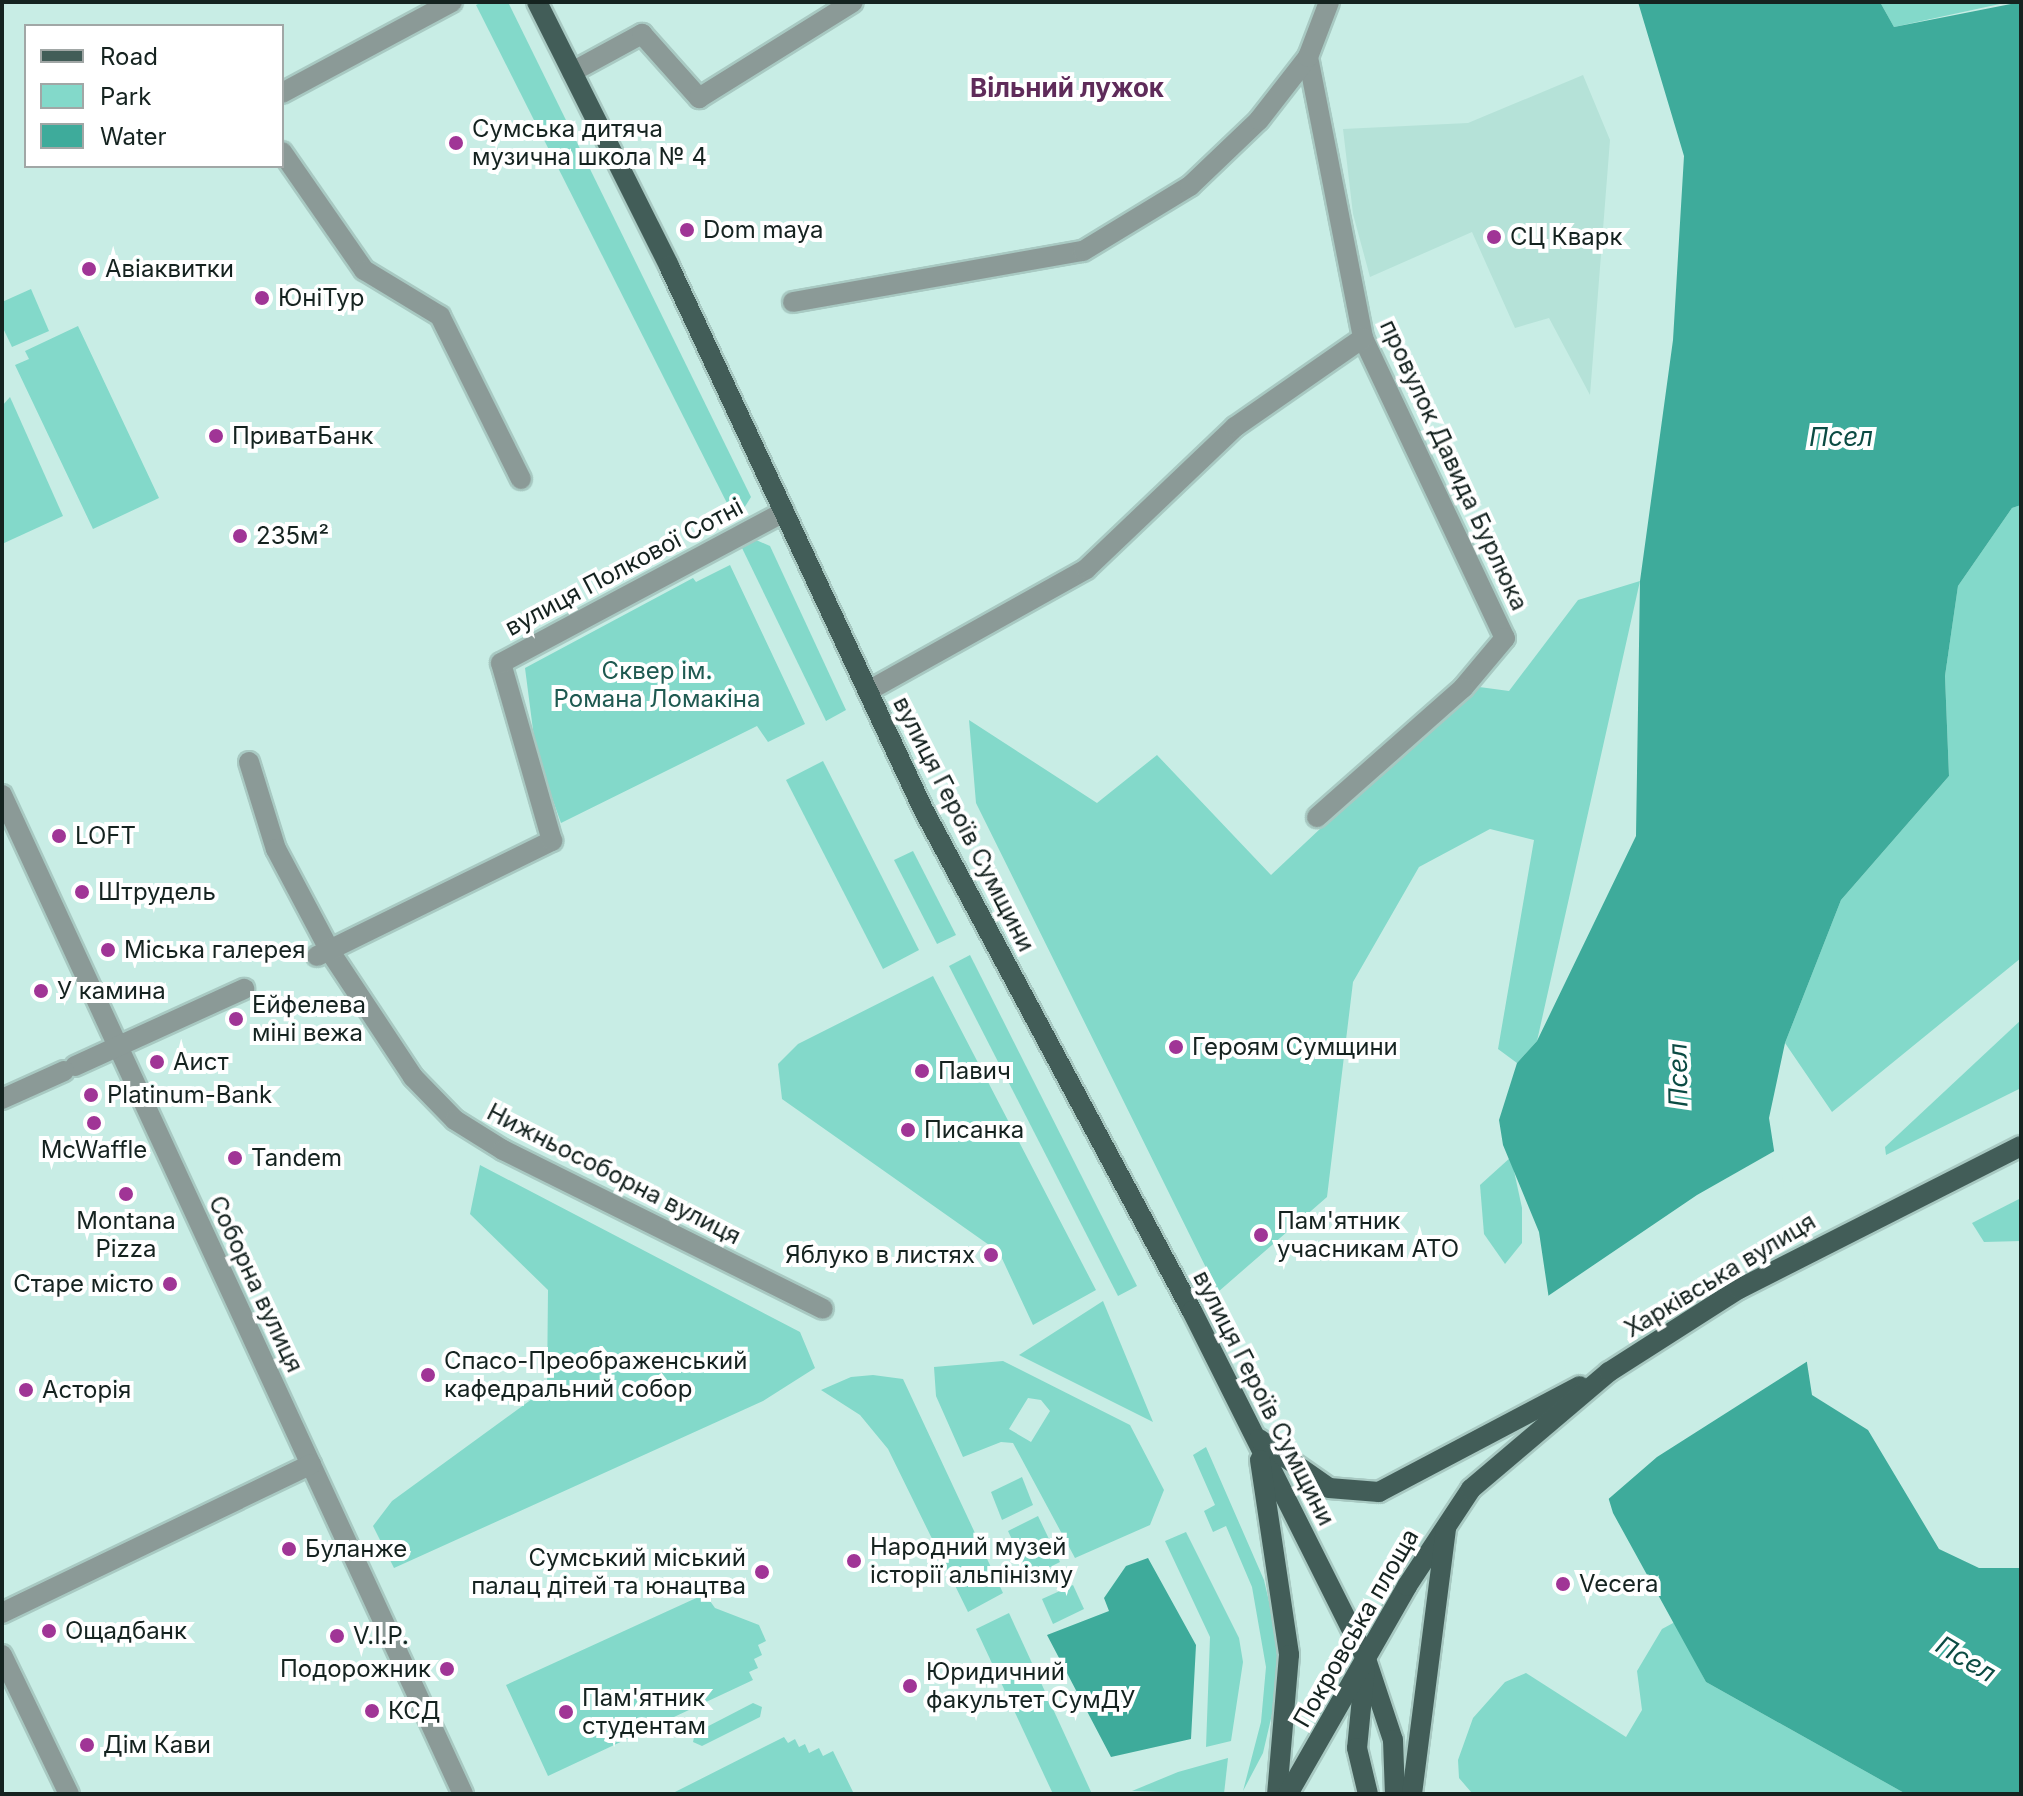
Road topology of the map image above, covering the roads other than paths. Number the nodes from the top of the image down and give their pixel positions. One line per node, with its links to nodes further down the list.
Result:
1 (452, 2): 8 (street)
2 (537, 2): 7 (main road, вулиця Героїв Сумщини)
3 (853, 2): 5 (street)
4 (1329, 2): 6 (street)
5 (823, 10): 7 (street)
6 (1308, 57): 10 (street); 11 (street, провулок Давида Бурлюка)
7 (572, 72): 13 (main road, вулиця Героїв Сумщини)
8 (284, 92)
9 (284, 155): 12 (street)
10 (793, 302)
11 (1363, 338): 14 (street); 17 (street, провулок Давида Бурлюка)
12 (521, 479)
13 (784, 512): 14 (main road, вулиця Героїв Сумщини); 18 (street, вулиця Полкової Сотні)
14 (868, 691): 25 (main road, вулиця Героїв Сумщини)
15 (249, 762): 18 (street, Нижньособорна вулиця)
16 (2, 795): 20 (street, Соборна вулиця)
17 (1317, 817)
18 (324, 955): 23 (street, Нижньособорна вулиця)
19 (244, 989): 20 (street)
20 (118, 1046): 21 (street); 26 (street, Соборна вулиця)
21 (2, 1099)
22 (2021, 1146): 24 (main road, Харківська вулиця)
23 (823, 1309)
24 (1609, 1372): 25 (main road); 27 (main road, Харківська вулиця)
25 (1255, 1436): 31 (main road, вулиця Героїв Сумщини); 34 (main road)
26 (311, 1464): 29 (street); 33 (street, Соборна вулиця)
27 (1471, 1489): 28 (main road, Покровська площа)
28 (1446, 1524): 31 (main road, Покровська площа); 38 (main road)
29 (2, 1613)
30 (2, 1655): 32 (street)
31 (1366, 1659): 35 (main road, Покровська площа); 36 (main road); 37 (main road, вулиця Героїв Сумщини)
32 (69, 1794)
33 (463, 1794)
34 (1277, 1794)
35 (1288, 1794)
36 (1368, 1794)
37 (1395, 1794)
38 (1412, 1794)

